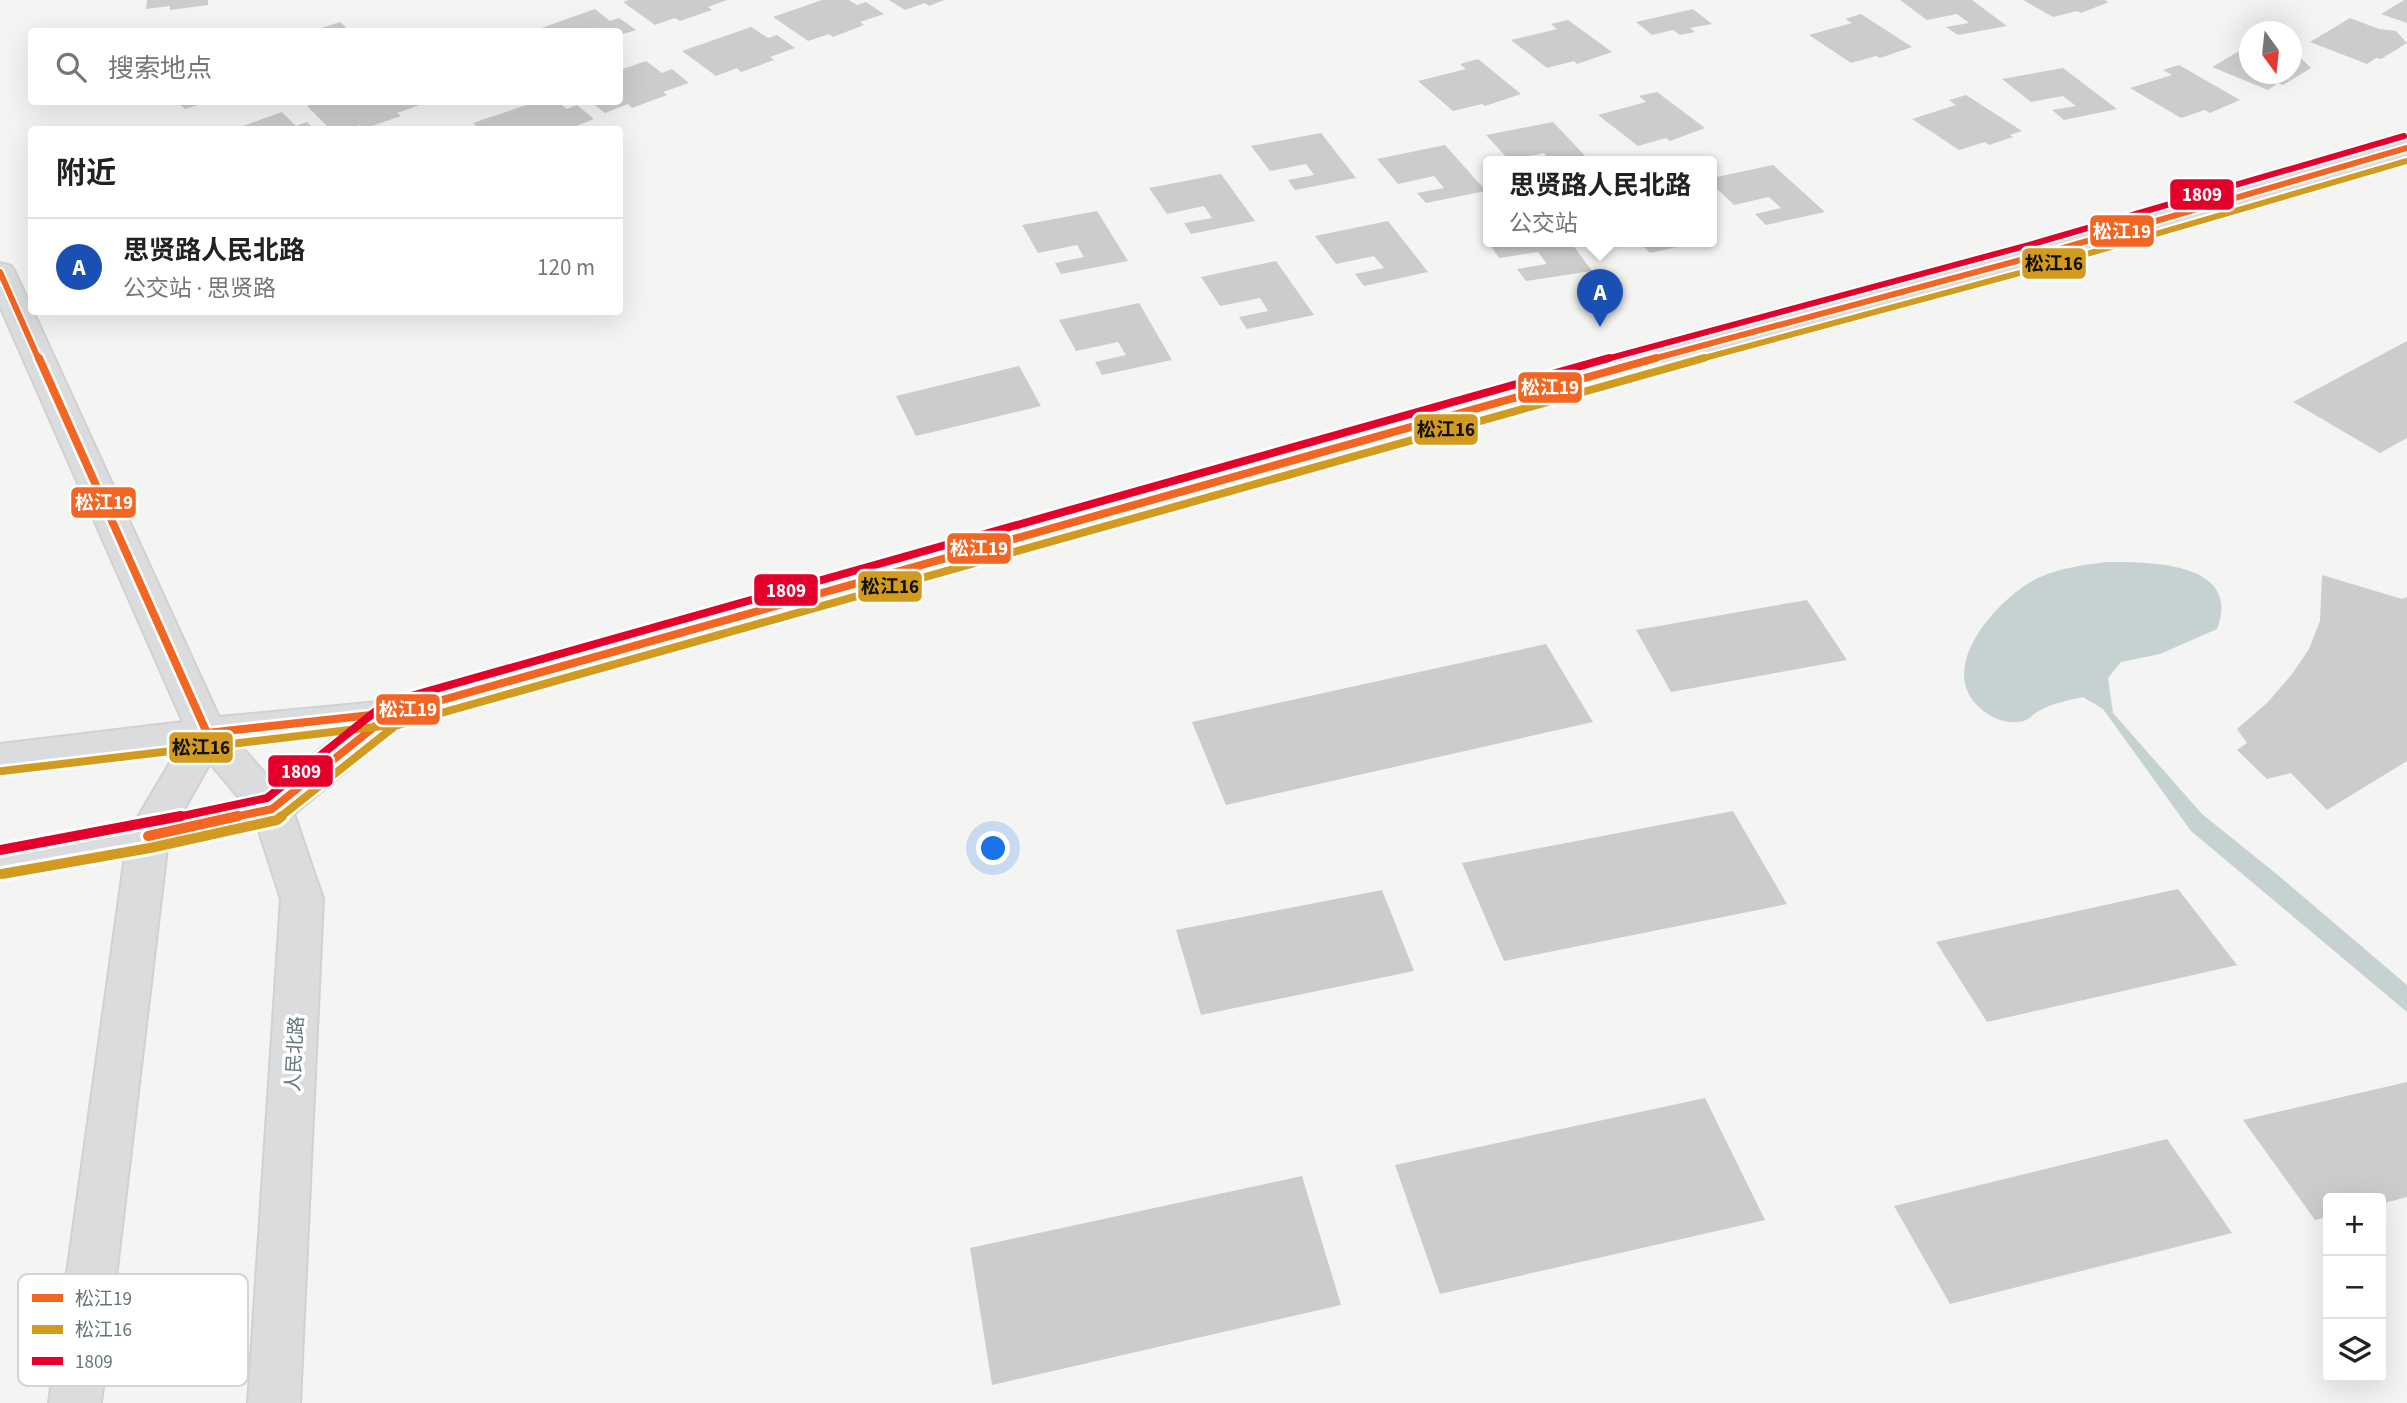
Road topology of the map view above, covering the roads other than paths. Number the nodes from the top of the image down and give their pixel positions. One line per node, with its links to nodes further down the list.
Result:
1 (2407, 148): 3 (main road)
2 (0, 272): 4 (main road, 人民北路)
3 (389, 715): 4 (main road); 6 (main road)
4 (207, 733): 5 (main road); 6 (main road, 人民北路); 7 (main road)
5 (0, 760)
6 (272, 809): 7 (main road); 10 (main road, 人民北路)
7 (148, 836): 8 (main road); 9 (main road)
8 (0, 862)
9 (92, 1274)
10 (274, 1403)

